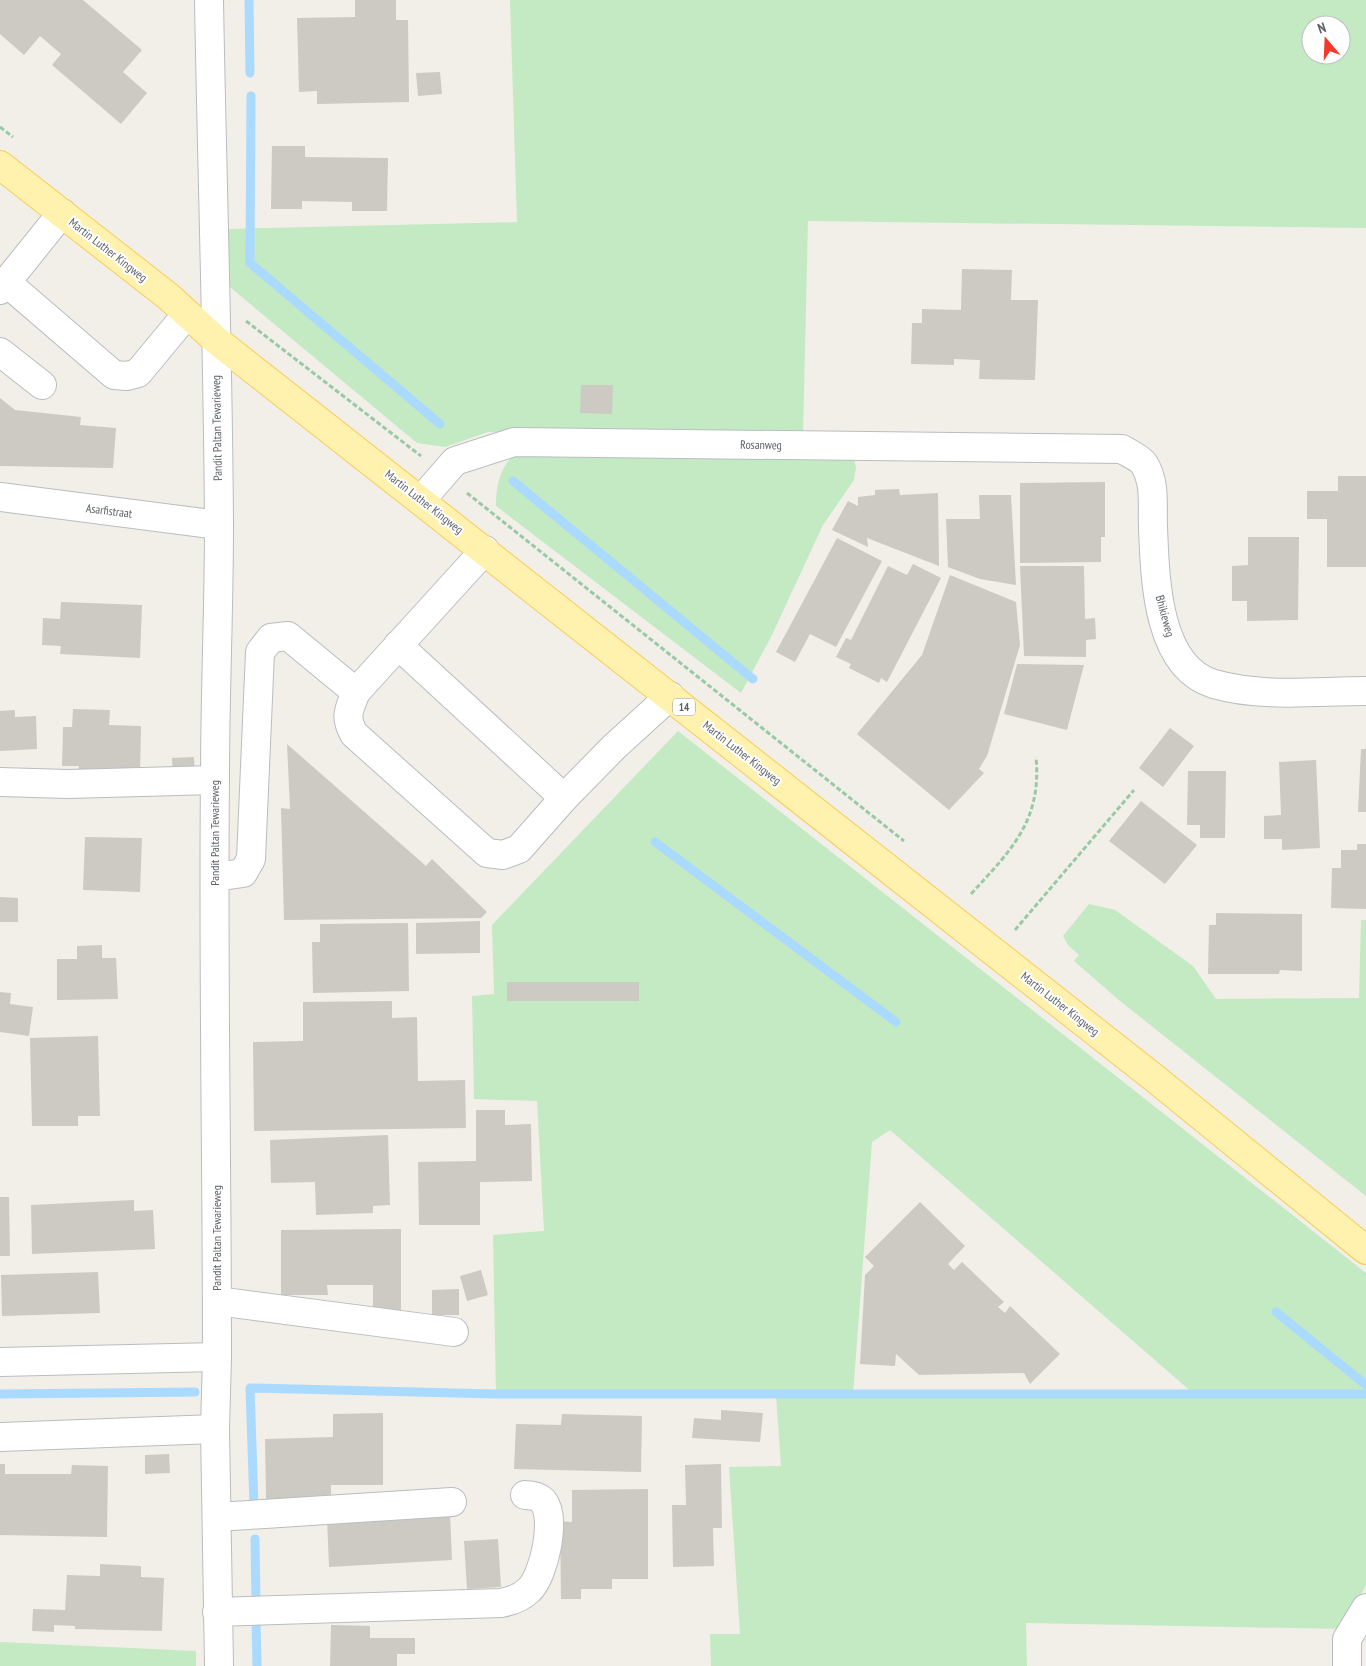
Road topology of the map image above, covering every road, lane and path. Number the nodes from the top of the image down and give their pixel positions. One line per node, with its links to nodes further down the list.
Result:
1 (209, 0): 7 (street, Pandit Paltan Tewarieweg)
2 (0, 127): 3 (path)
3 (15, 139)
4 (3, 174): 5 (main road, Martin Luther Kingweg / 14)
5 (62, 213): 6 (street); 8 (main road, Martin Luther Kingweg / 14)
6 (3, 286): 8 (street)
7 (215, 297): 9 (street, Pandit Paltan Tewarieweg); 13 (path)
8 (187, 314): 9 (main road, Martin Luther Kingweg / 14)
9 (217, 341): 15 (main road, Martin Luther Kingweg / 14); 16 (street, Pandit Paltan Tewarieweg)
10 (0, 352): 11 (street)
11 (42, 385)
12 (1122, 449): 13 (street, Rosanweg); 19 (street, Bhikieweg)
13 (444, 474): 15 (street, Rosanweg); 27 (path)
14 (0, 497): 16 (street, Asarfistraat)
15 (421, 500): 17 (main road, Martin Luther Kingweg / 14)
16 (219, 525): 23 (street, Pandit Paltan Tewarieweg)
17 (485, 550): 18 (street); 21 (main road, Martin Luther Kingweg / 14)
18 (398, 645): 20 (street); 26 (street)
19 (1366, 691)
20 (356, 692): 26 (street); 28 (street)
21 (670, 696): 26 (street); 35 (main road, Martin Luther Kingweg / 14)
22 (1036, 758): 30 (path)
23 (215, 780): 24 (street); 28 (street, Pandit Paltan Tewarieweg)
24 (0, 782)
25 (1134, 790): 33 (path)
26 (564, 798)
27 (909, 845)
28 (216, 877): 36 (street, Pandit Paltan Tewarieweg)
29 (963, 888): 30 (path)
30 (971, 894): 31 (path)
31 (978, 900)
32 (1008, 924): 33 (path)
33 (1015, 930): 34 (path)
34 (1023, 936)
35 (1366, 1250)
36 (217, 1301): 37 (street); 38 (street, Pandit Paltan Tewarieweg)
37 (454, 1332)
38 (218, 1357): 39 (street); 40 (street, Pandit Paltan Tewarieweg)
39 (0, 1362)
40 (215, 1429): 41 (street); 44 (street, Pandit Paltan Tewarieweg)
41 (0, 1437)
42 (525, 1495): 46 (street)
43 (452, 1502): 44 (street)
44 (217, 1517): 46 (street, Pandit Paltan Tewarieweg)
45 (1366, 1608): 48 (street)
46 (218, 1612): 47 (street, Pandit Paltan Tewarieweg)
47 (219, 1666)
48 (1347, 1666)

